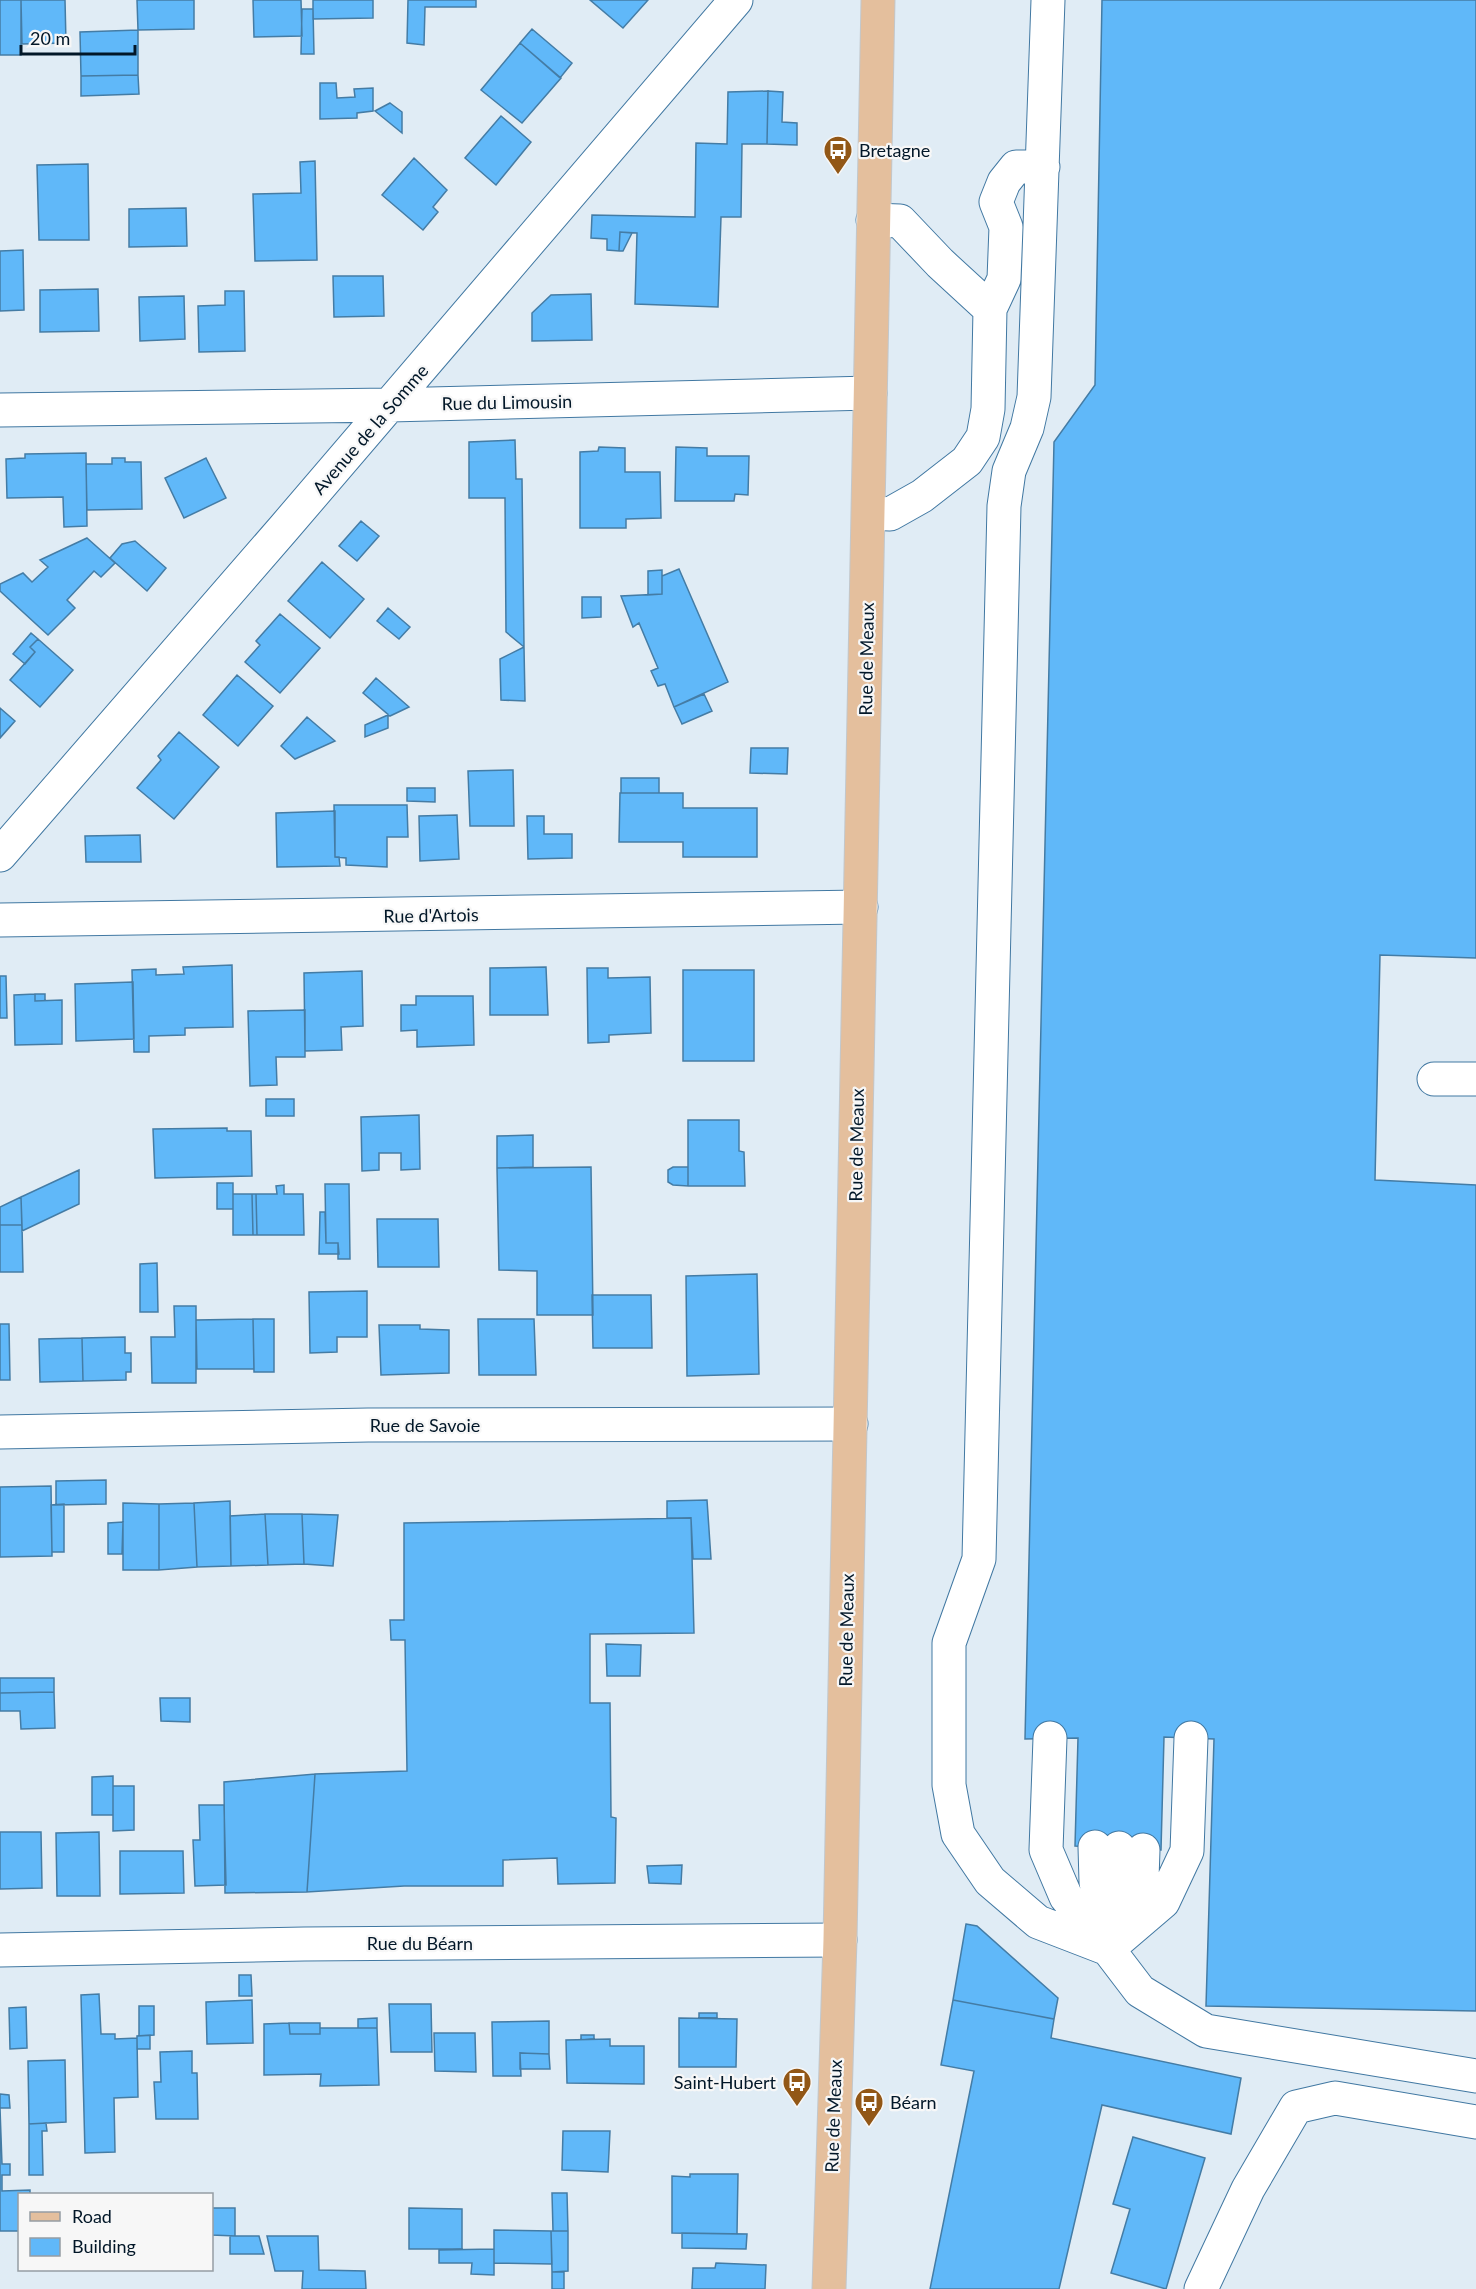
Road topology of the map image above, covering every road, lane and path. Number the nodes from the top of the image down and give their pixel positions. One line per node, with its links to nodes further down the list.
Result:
1 (736, 0): 8 (street, Avenue de la Somme)
2 (878, 0): 5 (main road, Rue de Meaux)
3 (1048, 0): 4 (street)
4 (1043, 167): 6 (street); 21 (street)
5 (873, 220): 6 (street); 7 (main road, Rue de Meaux)
6 (990, 309): 10 (street)
7 (870, 393): 8 (street, Rue du Limousin); 10 (main road, Rue de Meaux)
8 (390, 405): 9 (street, Rue du Limousin); 11 (street, Avenue de la Somme)
9 (0, 410)
10 (869, 513): 12 (main road, Rue de Meaux)
11 (0, 855)
12 (861, 907): 13 (street, Rue d'Artois); 16 (main road, Rue de Meaux)
13 (0, 920)
14 (1434, 1079): 15 (street)
15 (1476, 1079)
16 (851, 1424): 17 (street, Rue de Savoie); 20 (main road, Rue de Meaux)
17 (0, 1432)
18 (1050, 1738): 21 (street)
19 (1191, 1738): 21 (street)
20 (840, 1940): 22 (street, Rue du Béarn); 25 (main road, Rue de Meaux)
21 (1108, 1949): 21 (street); 23 (street)
22 (0, 1950)
23 (1476, 2076)
24 (1476, 2122): 26 (street)
25 (829, 2289)
26 (1202, 2289)

